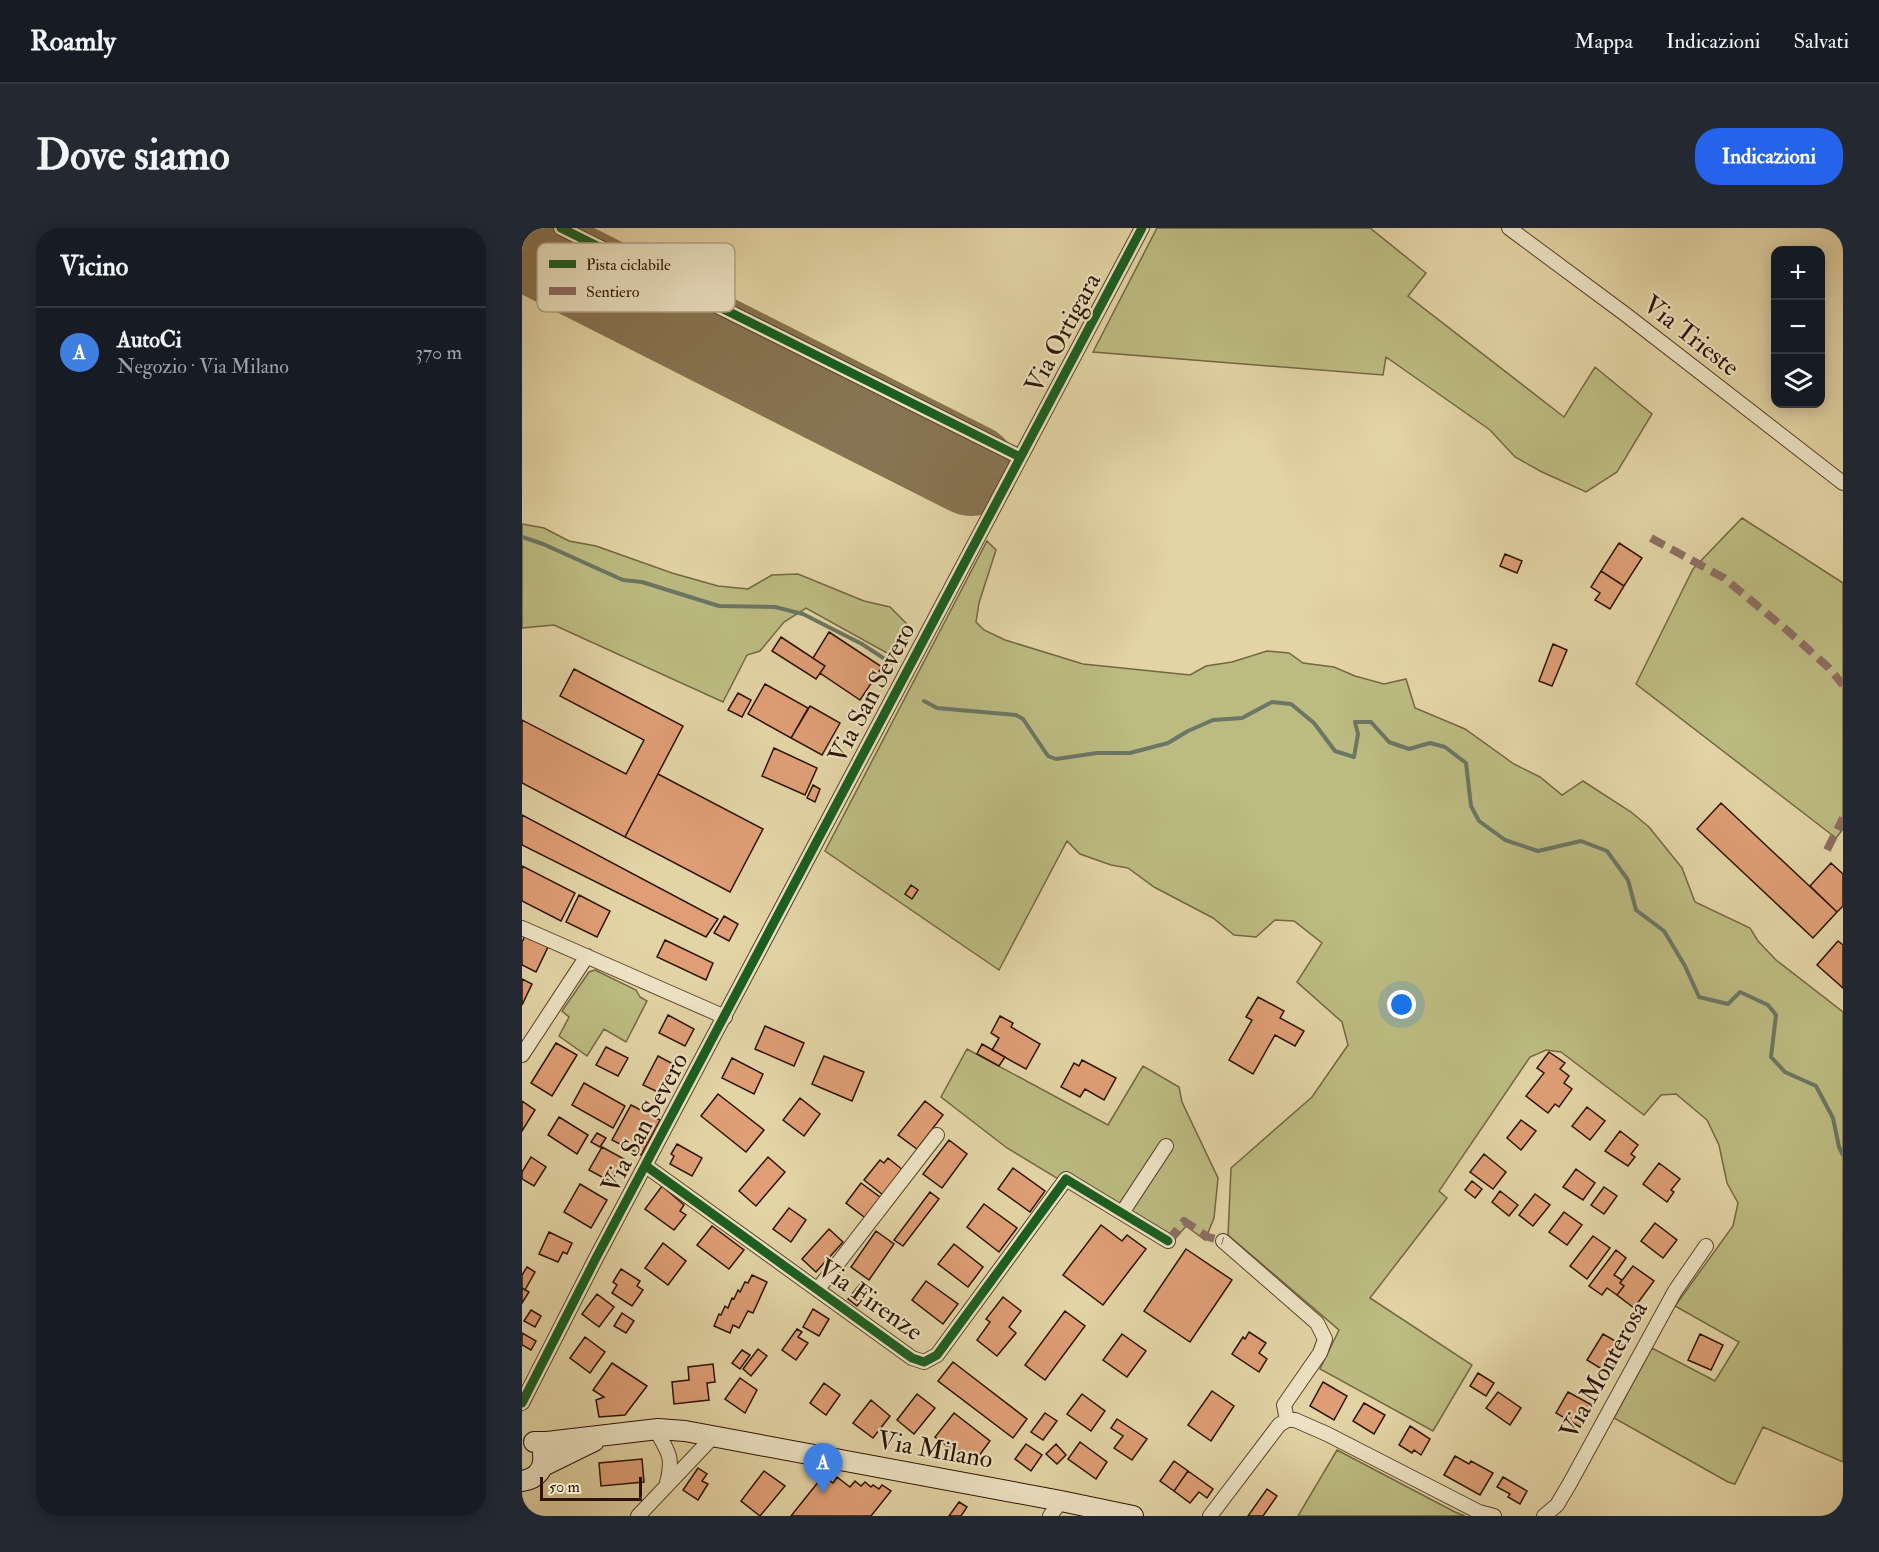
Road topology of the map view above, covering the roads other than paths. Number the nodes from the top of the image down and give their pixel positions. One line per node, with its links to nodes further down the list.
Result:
1 (561, 228): 4 (street)
2 (1143, 228): 6 (street, Via Ortigara)
3 (1509, 228): 7 (street, Via Trieste)
4 (591, 243)
5 (729, 312): 6 (street)
6 (1020, 457): 10 (street, Via San Severo)
7 (1843, 483)
8 (522, 928): 9 (street)
9 (587, 956): 10 (street); 11 (street)
10 (725, 1017): 14 (street, Via San Severo)
11 (522, 1055)
12 (937, 1134): 19 (street)
13 (1166, 1146): 15 (street)
14 (646, 1166): 19 (street, Via Firenze); 20 (street, Via San Severo)
15 (1122, 1213): 16 (street); 19 (street, Via Firenze)
16 (1168, 1241)
17 (1223, 1241): 21 (street)
18 (1706, 1246): 35 (street, Via Monterosa)
19 (818, 1290)
20 (522, 1403)
21 (1287, 1420): 33 (street); 34 (street)
22 (637, 1431): 23 (street, Via Milano); 24 (street, Via Milano); 26 (street, Via Milano)
23 (658, 1434): 26 (street, Via Milano); 29 (street)
24 (605, 1436): 25 (street, Via Milano); 27 (street, Via Milano)
25 (528, 1440): 27 (street)
26 (718, 1440): 29 (street); 30 (street, Via Milano)
27 (543, 1466): 28 (street, Via Milano)
28 (522, 1481)
29 (666, 1485): 31 (street)
30 (1056, 1508): 32 (street, Via Milano)
31 (638, 1516)
32 (1134, 1516)
33 (1210, 1516)
34 (1494, 1516)
35 (1544, 1516)

